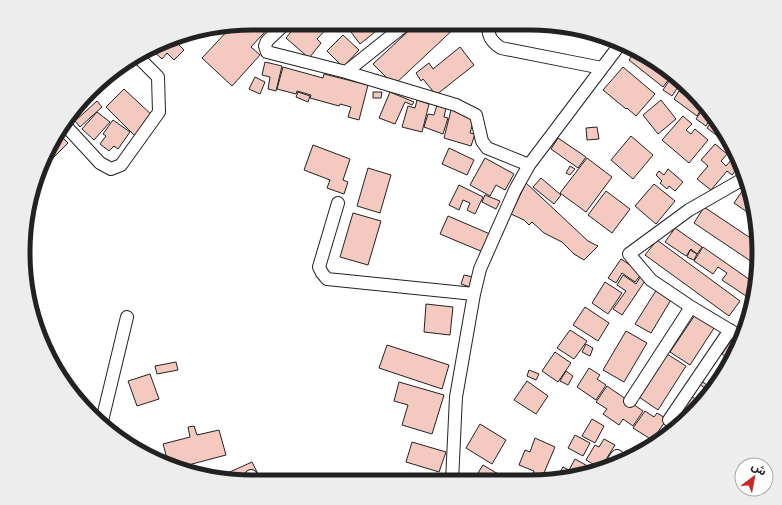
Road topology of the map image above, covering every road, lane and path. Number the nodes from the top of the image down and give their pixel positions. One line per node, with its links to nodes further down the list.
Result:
1 (279, 30): 7 (street)
2 (398, 30): 7 (street)
3 (488, 30): 6 (street)
4 (618, 48): 6 (street)
5 (141, 60): 8 (street)
6 (602, 68): 9 (street)
7 (346, 72): 9 (street)
8 (68, 128)
9 (529, 165): 12 (street)
10 (740, 181): 13 (street)
11 (338, 203): 12 (street)
12 (474, 294): 20 (street)
13 (691, 306): 15 (street); 17 (street)
14 (127, 317): 18 (street)
15 (730, 330): 16 (street); 19 (street)
16 (736, 334)
17 (630, 401)
18 (103, 417)
19 (668, 420)
20 (452, 475)

